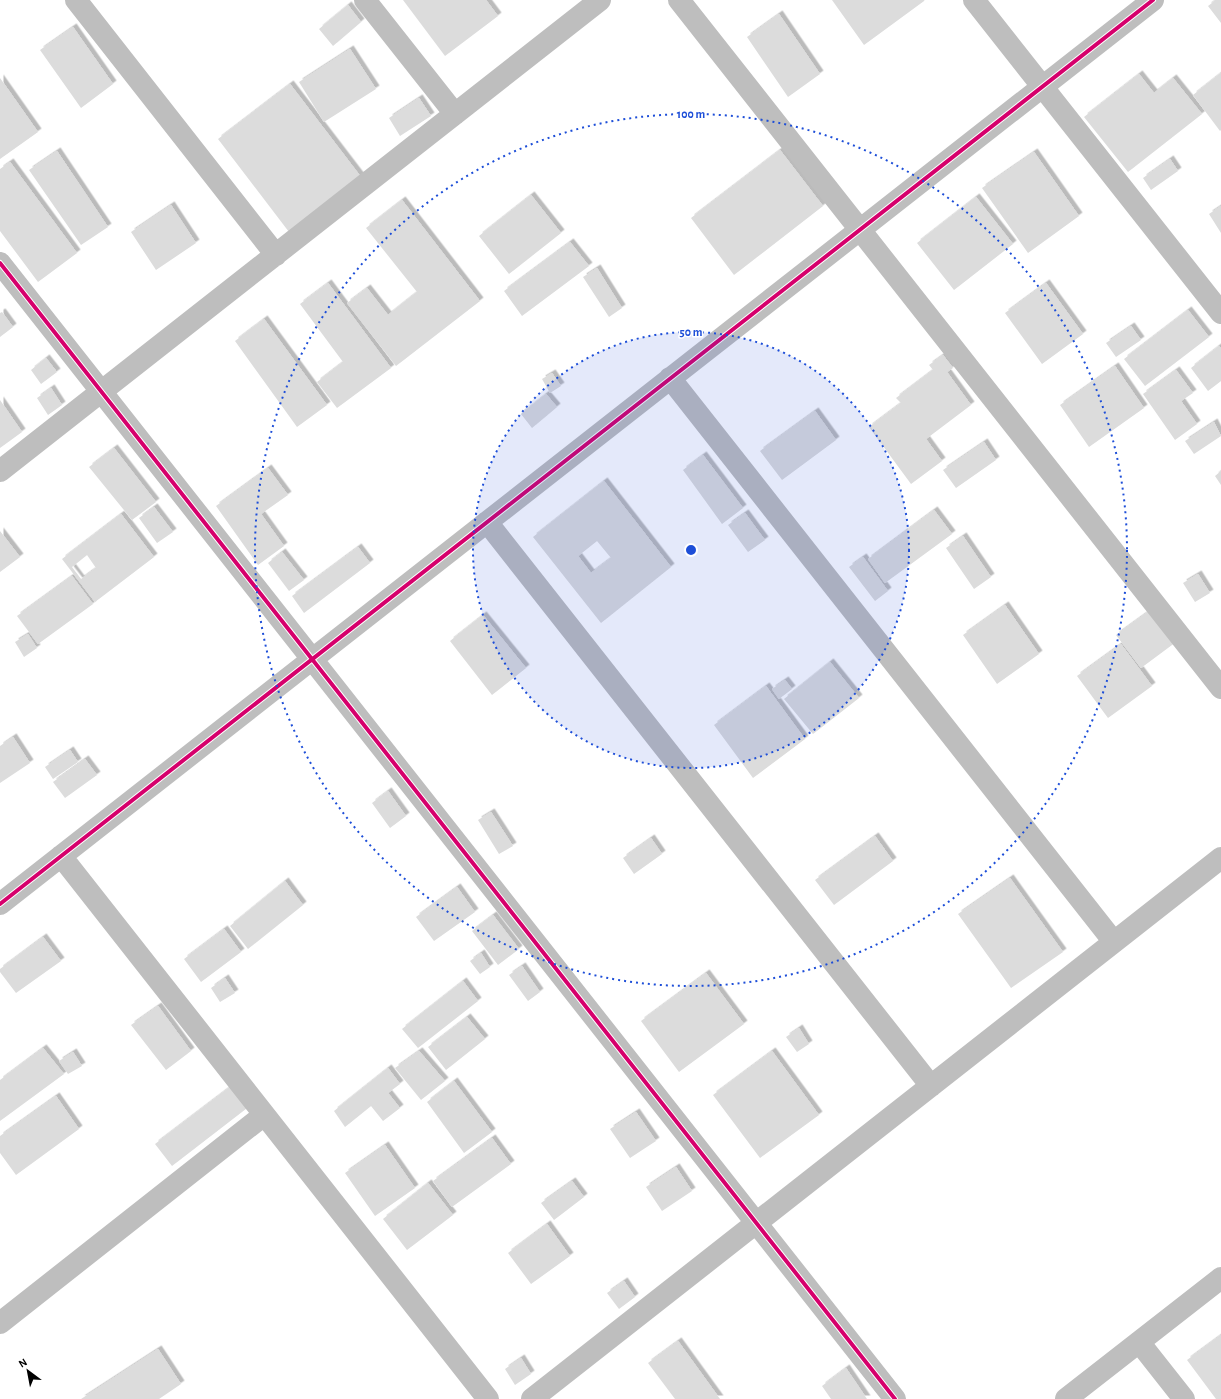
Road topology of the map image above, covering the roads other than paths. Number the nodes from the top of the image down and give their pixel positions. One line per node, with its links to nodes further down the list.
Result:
1 (76, 0): 10 (street)
2 (365, 0): 8 (street)
3 (600, 0): 8 (street)
4 (679, 0): 9 (street)
5 (974, 0): 7 (street)
6 (1153, 0): 7 (street)
7 (1042, 86): 9 (street); 12 (street)
8 (455, 114): 10 (street)
9 (860, 230): 13 (street); 18 (street)
10 (276, 255): 14 (street)
11 (0, 262): 14 (street)
12 (1221, 313)
13 (670, 378): 16 (street); 22 (street)
14 (102, 392): 15 (street); 17 (street)
15 (0, 471)
16 (487, 522): 17 (street); 23 (street)
17 (312, 659): 19 (street); 25 (street)
18 (1221, 688)
19 (61, 856): 21 (street); 24 (street)
20 (1221, 858): 22 (street)
21 (0, 904)
22 (1114, 942): 23 (street)
23 (931, 1086): 25 (street)
24 (264, 1115): 27 (street); 29 (street)
25 (756, 1223): 30 (street); 31 (street)
26 (1221, 1278): 28 (street)
27 (0, 1323)
28 (1139, 1342): 32 (street); 33 (street)
29 (488, 1399)
30 (532, 1399)
31 (895, 1399)
32 (1066, 1399)
33 (1184, 1399)

